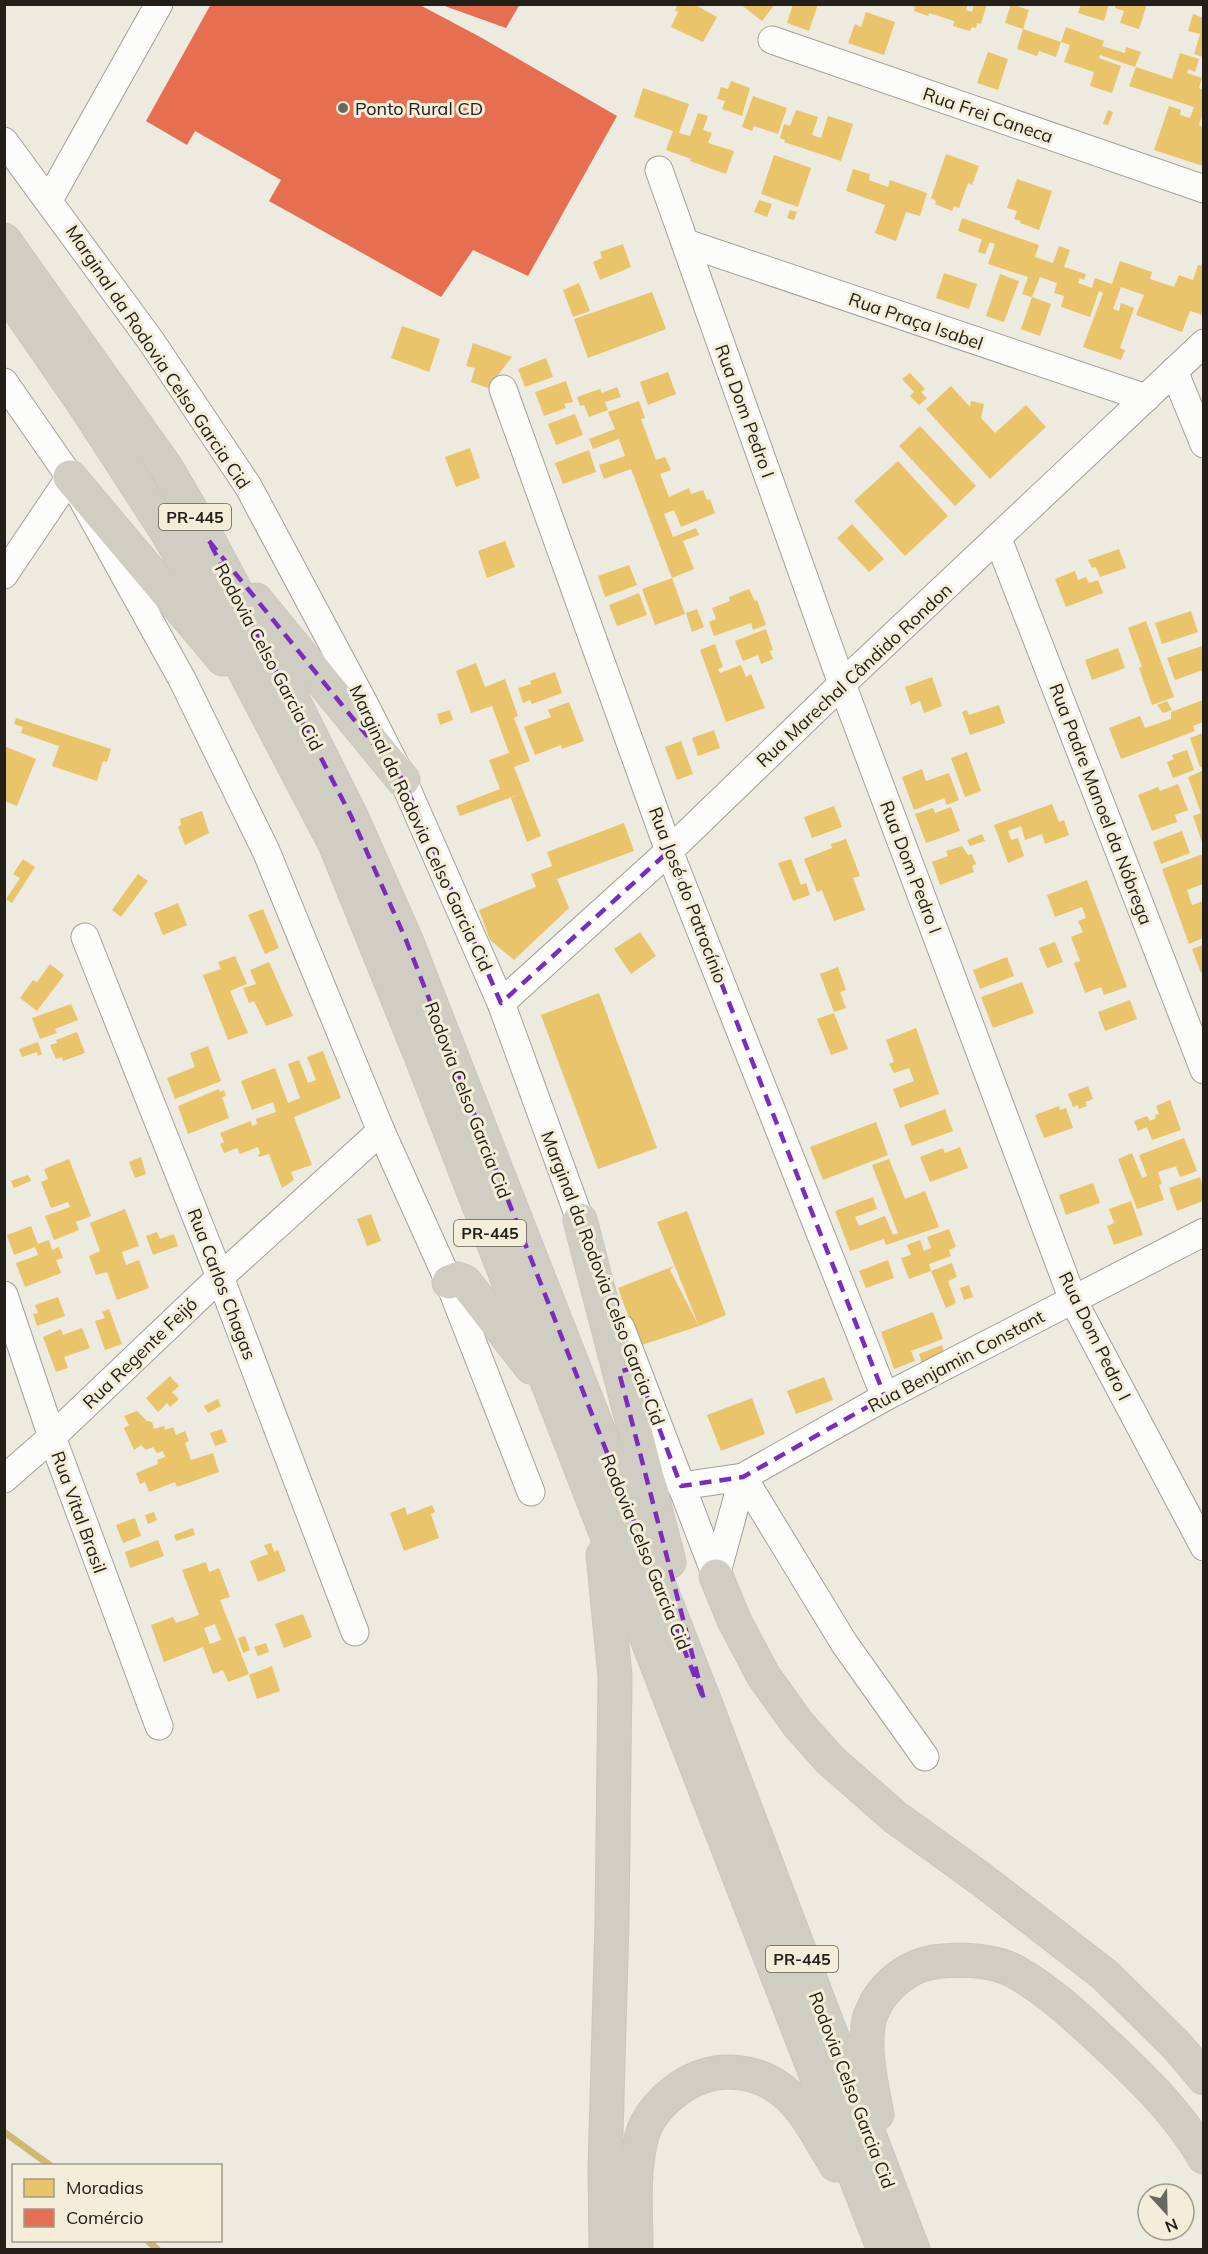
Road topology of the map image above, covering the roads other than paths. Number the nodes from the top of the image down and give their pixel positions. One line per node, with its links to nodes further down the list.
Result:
1 (159, 4): 6 (street)
2 (772, 40): 5 (street, Rua Frei Caneca)
3 (4, 141): 6 (street, Marginal da Rodovia Celso Garcia Cid)
4 (660, 170): 8 (street, Rua Dom Pedro I)
5 (1203, 189)
6 (49, 200): 22 (street, Marginal da Rodovia Celso Garcia Cid)
7 (4, 240): 18 (highway, Rodovia Celso Garcia Cid / PR-445)
8 (686, 243): 14 (street, Rua Praça Isabel); 20 (street, Rua Dom Pedro I)
9 (4, 288): 21 (highway, Rodovia Celso Garcia Cid / PR-445)
10 (1203, 343): 11 (street, Rua Marechal Cândido Rondon)
11 (1174, 371): 14 (street, Rua Marechal Cândido Rondon); 15 (street)
12 (4, 382): 16 (street)
13 (502, 389): 23 (street, Rua José do Patrocínio)
14 (1146, 398): 17 (street, Rua Marechal Cândido Rondon)
15 (1203, 444)
16 (70, 477): 19 (street); 21 (highway); 27 (street)
17 (998, 539): 20 (street, Rua Marechal Cândido Rondon); 26 (street, Rua Padre Manoel da Nóbrega)
18 (209, 541): 22 (highway); 45 (highway, Rodovia Celso Garcia Cid / PR-445)
19 (4, 575)
20 (842, 684): 23 (street, Rua Marechal Cândido Rondon); 33 (street, Rua Dom Pedro I)
21 (267, 712): 34 (highway, Rodovia Celso Garcia Cid / PR-445)
22 (403, 780): 25 (street, Marginal da Rodovia Celso Garcia Cid)
23 (669, 851): 25 (street, Rua Marechal Cândido Rondon); 35 (street, Rua José do Patrocínio)
24 (85, 937): 30 (street, Rua Carlos Chagas)
25 (501, 1003): 28 (street, Marginal da Rodovia Celso Garcia Cid)
26 (1203, 1070)
27 (381, 1131): 30 (street, Rua Regente Feijó); 31 (street)
28 (580, 1220): 39 (street, Marginal da Rodovia Celso Garcia Cid); 45 (highway)
29 (1203, 1232): 33 (street, Rua Benjamin Constant)
30 (220, 1276): 36 (street, Rua Regente Feijó); 44 (street, Rua Carlos Chagas)
31 (449, 1282): 34 (highway); 40 (street)
32 (4, 1295): 36 (street, Rua Vital Brasil)
33 (1073, 1300): 35 (street, Rua Benjamin Constant); 42 (street, Rua Dom Pedro I)
34 (552, 1394): 41 (highway, Rodovia Celso Garcia Cid / PR-445)
35 (885, 1397): 37 (street, Rua Benjamin Constant)
36 (52, 1437): 38 (street, Rua Regente Feijó); 46 (street, Rua Vital Brasil)
37 (743, 1477): 39 (street, Rua Benjamin Constant); 43 (street); 47 (street)
38 (4, 1479)
39 (681, 1486): 43 (street, Marginal da Rodovia Celso Garcia Cid)
40 (531, 1492)
41 (598, 1511): 50 (highway, Rodovia Celso Garcia Cid / PR-445); 51 (highway)
42 (1203, 1547)
43 (716, 1576): 48 (highway)
44 (355, 1632)
45 (705, 1700): 50 (highway, Rodovia Celso Garcia Cid / PR-445)
46 (159, 1726)
47 (925, 1757)
48 (1203, 2078)
49 (1203, 2157): 50 (highway)
50 (887, 2232): 52 (highway); 53 (highway, Rodovia Celso Garcia Cid / PR-445)
51 (606, 2250)
52 (636, 2250)
53 (913, 2250)

